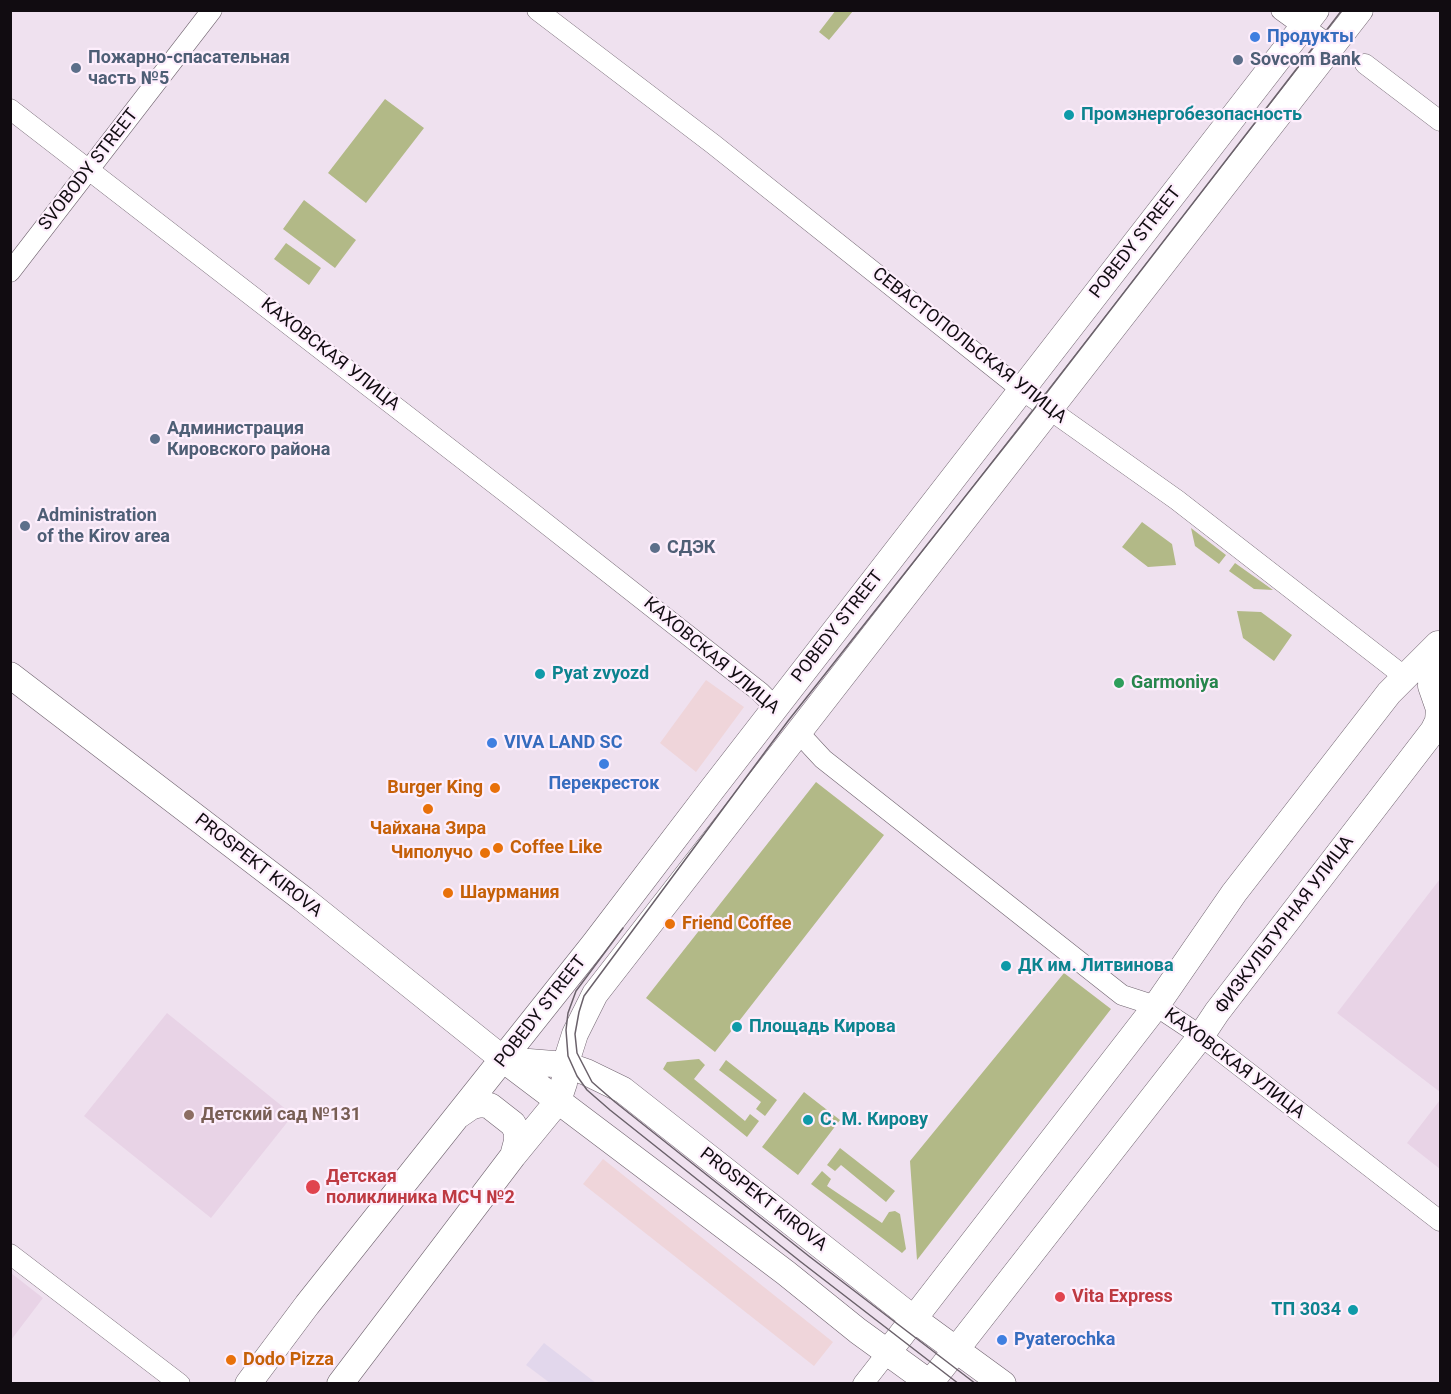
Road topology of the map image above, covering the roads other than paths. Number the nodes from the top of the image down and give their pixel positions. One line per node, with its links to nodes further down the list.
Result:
1 (213, 10): 10 (street, SVOBODY STREET)
2 (537, 10): 12 (street, СЕВАСТОПОЛЬСКАЯ УЛИЦА)
3 (1281, 10): 5 (street)
4 (1360, 10): 6 (main road, POBEDY STREET)
5 (1309, 19): 6 (street); 12 (main road, POBEDY STREET)
6 (1332, 47): 13 (main road, POBEDY STREET)
7 (1365, 64): 9 (street)
8 (10, 109): 10 (street, КАХОВСКАЯ УЛИЦА)
9 (1440, 121)
10 (90, 169): 11 (street, SVOBODY STREET); 18 (street, КАХОВСКАЯ УЛИЦА)
11 (10, 272)
12 (1022, 390): 13 (street, СЕВАСТОПОЛЬСКАЯ УЛИЦА); 18 (main road, POBEDY STREET)
13 (1049, 409): 16 (street, СЕВАСТОПОЛЬСКАЯ УЛИЦА); 19 (main road, POBEDY STREET)
14 (1436, 646): 16 (main road); 17 (main road, ФИЗКУЛЬТУРНАЯ УЛИЦА)
15 (10, 675): 22 (main road, PROSPEKT KIROVA)
16 (1397, 685): 17 (main road); 20 (main road)
17 (1435, 699): 21 (main road, ФИЗКУЛЬТУРНАЯ УЛИЦА)
18 (776, 708): 19 (main road, КАХОВСКАЯ УЛИЦА); 22 (main road, POBEDY STREET)
19 (798, 732): 20 (street, КАХОВСКАЯ УЛИЦА); 23 (main road, POBEDY STREET)
20 (1156, 1006): 21 (street, КАХОВСКАЯ УЛИЦА); 29 (main road)
21 (1201, 1036): 27 (street, КАХОВСКАЯ УЛИЦА); 30 (main road, ФИЗКУЛЬТУРНАЯ УЛИЦА)
22 (504, 1060): 23 (main road, PROSPEKT KIROVA); 24 (main road, PROSPEKT KIROVA); 25 (main road, POBEDY STREET)
23 (566, 1065): 24 (main road, POBEDY STREET); 29 (main road, PROSPEKT KIROVA)
24 (558, 1101): 26 (main road, POBEDY STREET); 31 (main road, PROSPEKT KIROVA)
25 (459, 1115): 26 (main road); 33 (main road, POBEDY STREET)
26 (513, 1156): 34 (main road, POBEDY STREET)
27 (1440, 1221)
28 (10, 1254): 32 (street)
29 (914, 1318): 30 (main road, PROSPEKT KIROVA); 31 (main road)
30 (957, 1348): 36 (main road, ФИЗКУЛЬТУРНАЯ УЛИЦА); 37 (main road, PROSPEKT KIROVA)
31 (888, 1352): 35 (street); 36 (main road, PROSPEKT KIROVA)
32 (180, 1383)
33 (248, 1383)
34 (340, 1383)
35 (863, 1383)
36 (930, 1383)
37 (1003, 1383)

